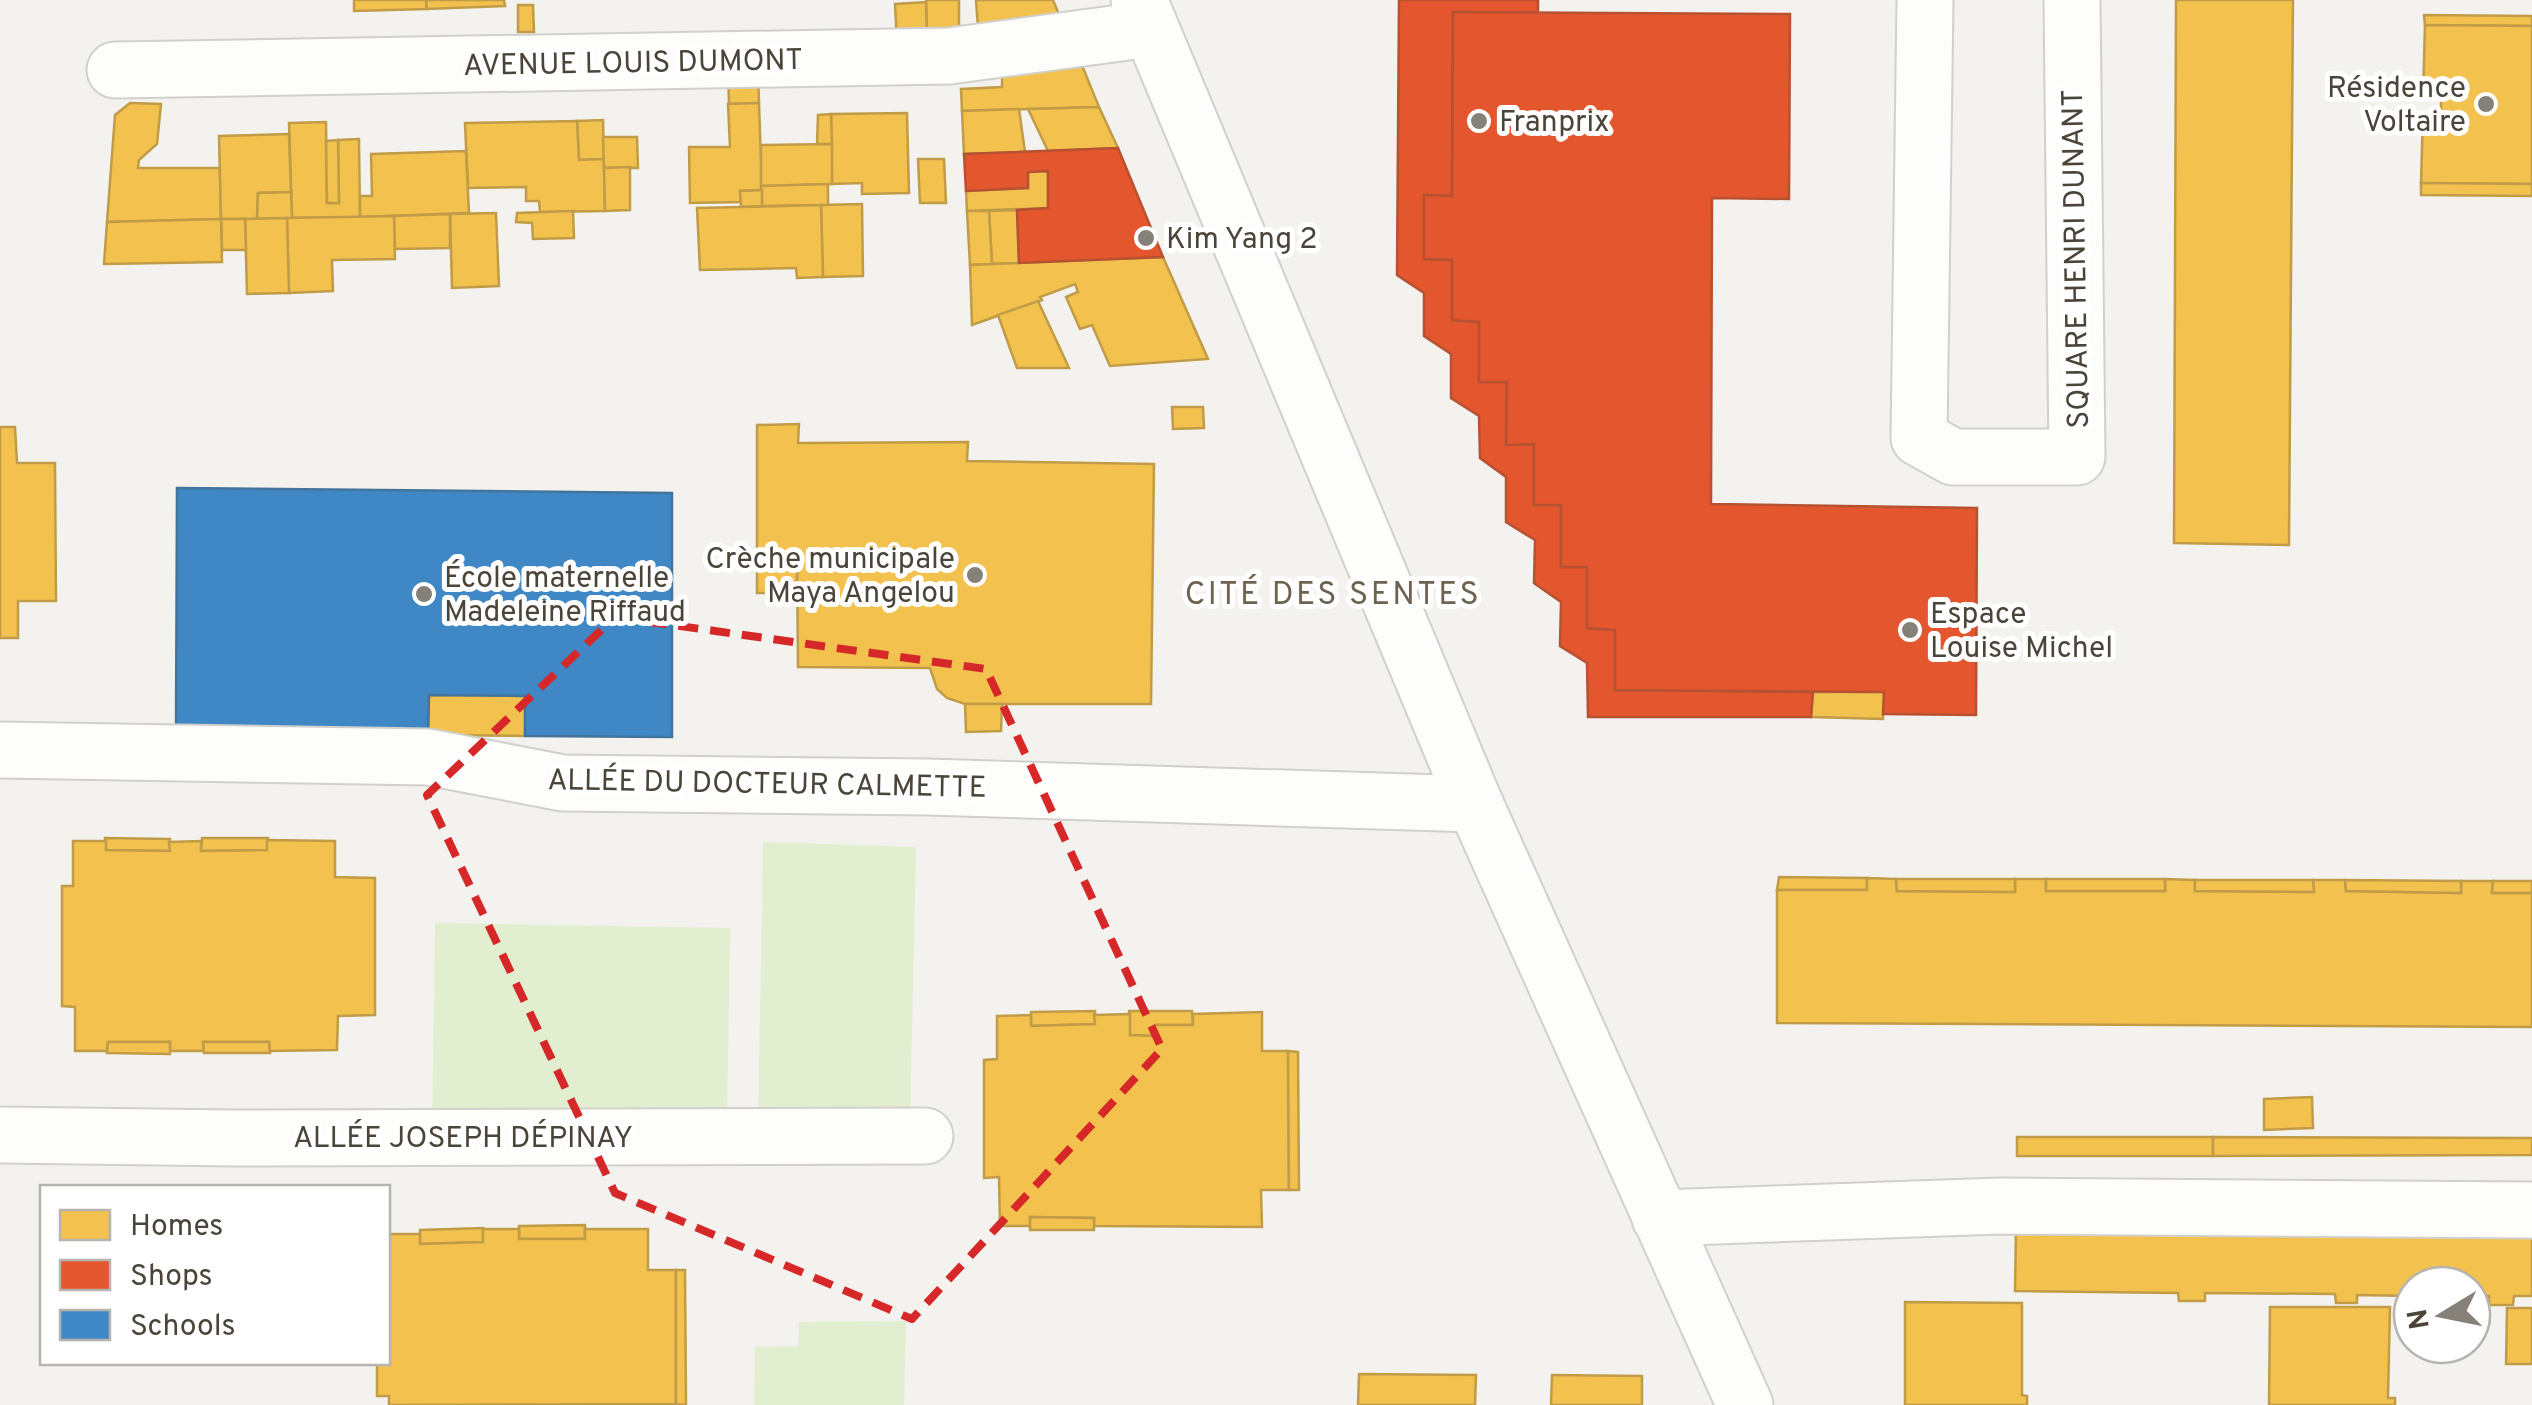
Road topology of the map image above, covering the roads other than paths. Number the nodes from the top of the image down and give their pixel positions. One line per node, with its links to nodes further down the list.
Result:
1 (1924, 0): 2 (street, SQUARE HENRI DUNANT)
2 (2072, 0)
3 (1144, 15): 4 (street, AVENUE LOUIS DUMONT); 6 (street)
4 (115, 70)
5 (0, 750): 6 (street, ALLÉE DU DOCTEUR CALMETTE)
6 (1475, 804): 10 (street)
7 (0, 1135): 8 (street, ALLÉE JOSEPH DÉPINAY)
8 (925, 1136)
9 (2532, 1210): 10 (street)
10 (1660, 1218): 11 (street)
11 (1745, 1405)

